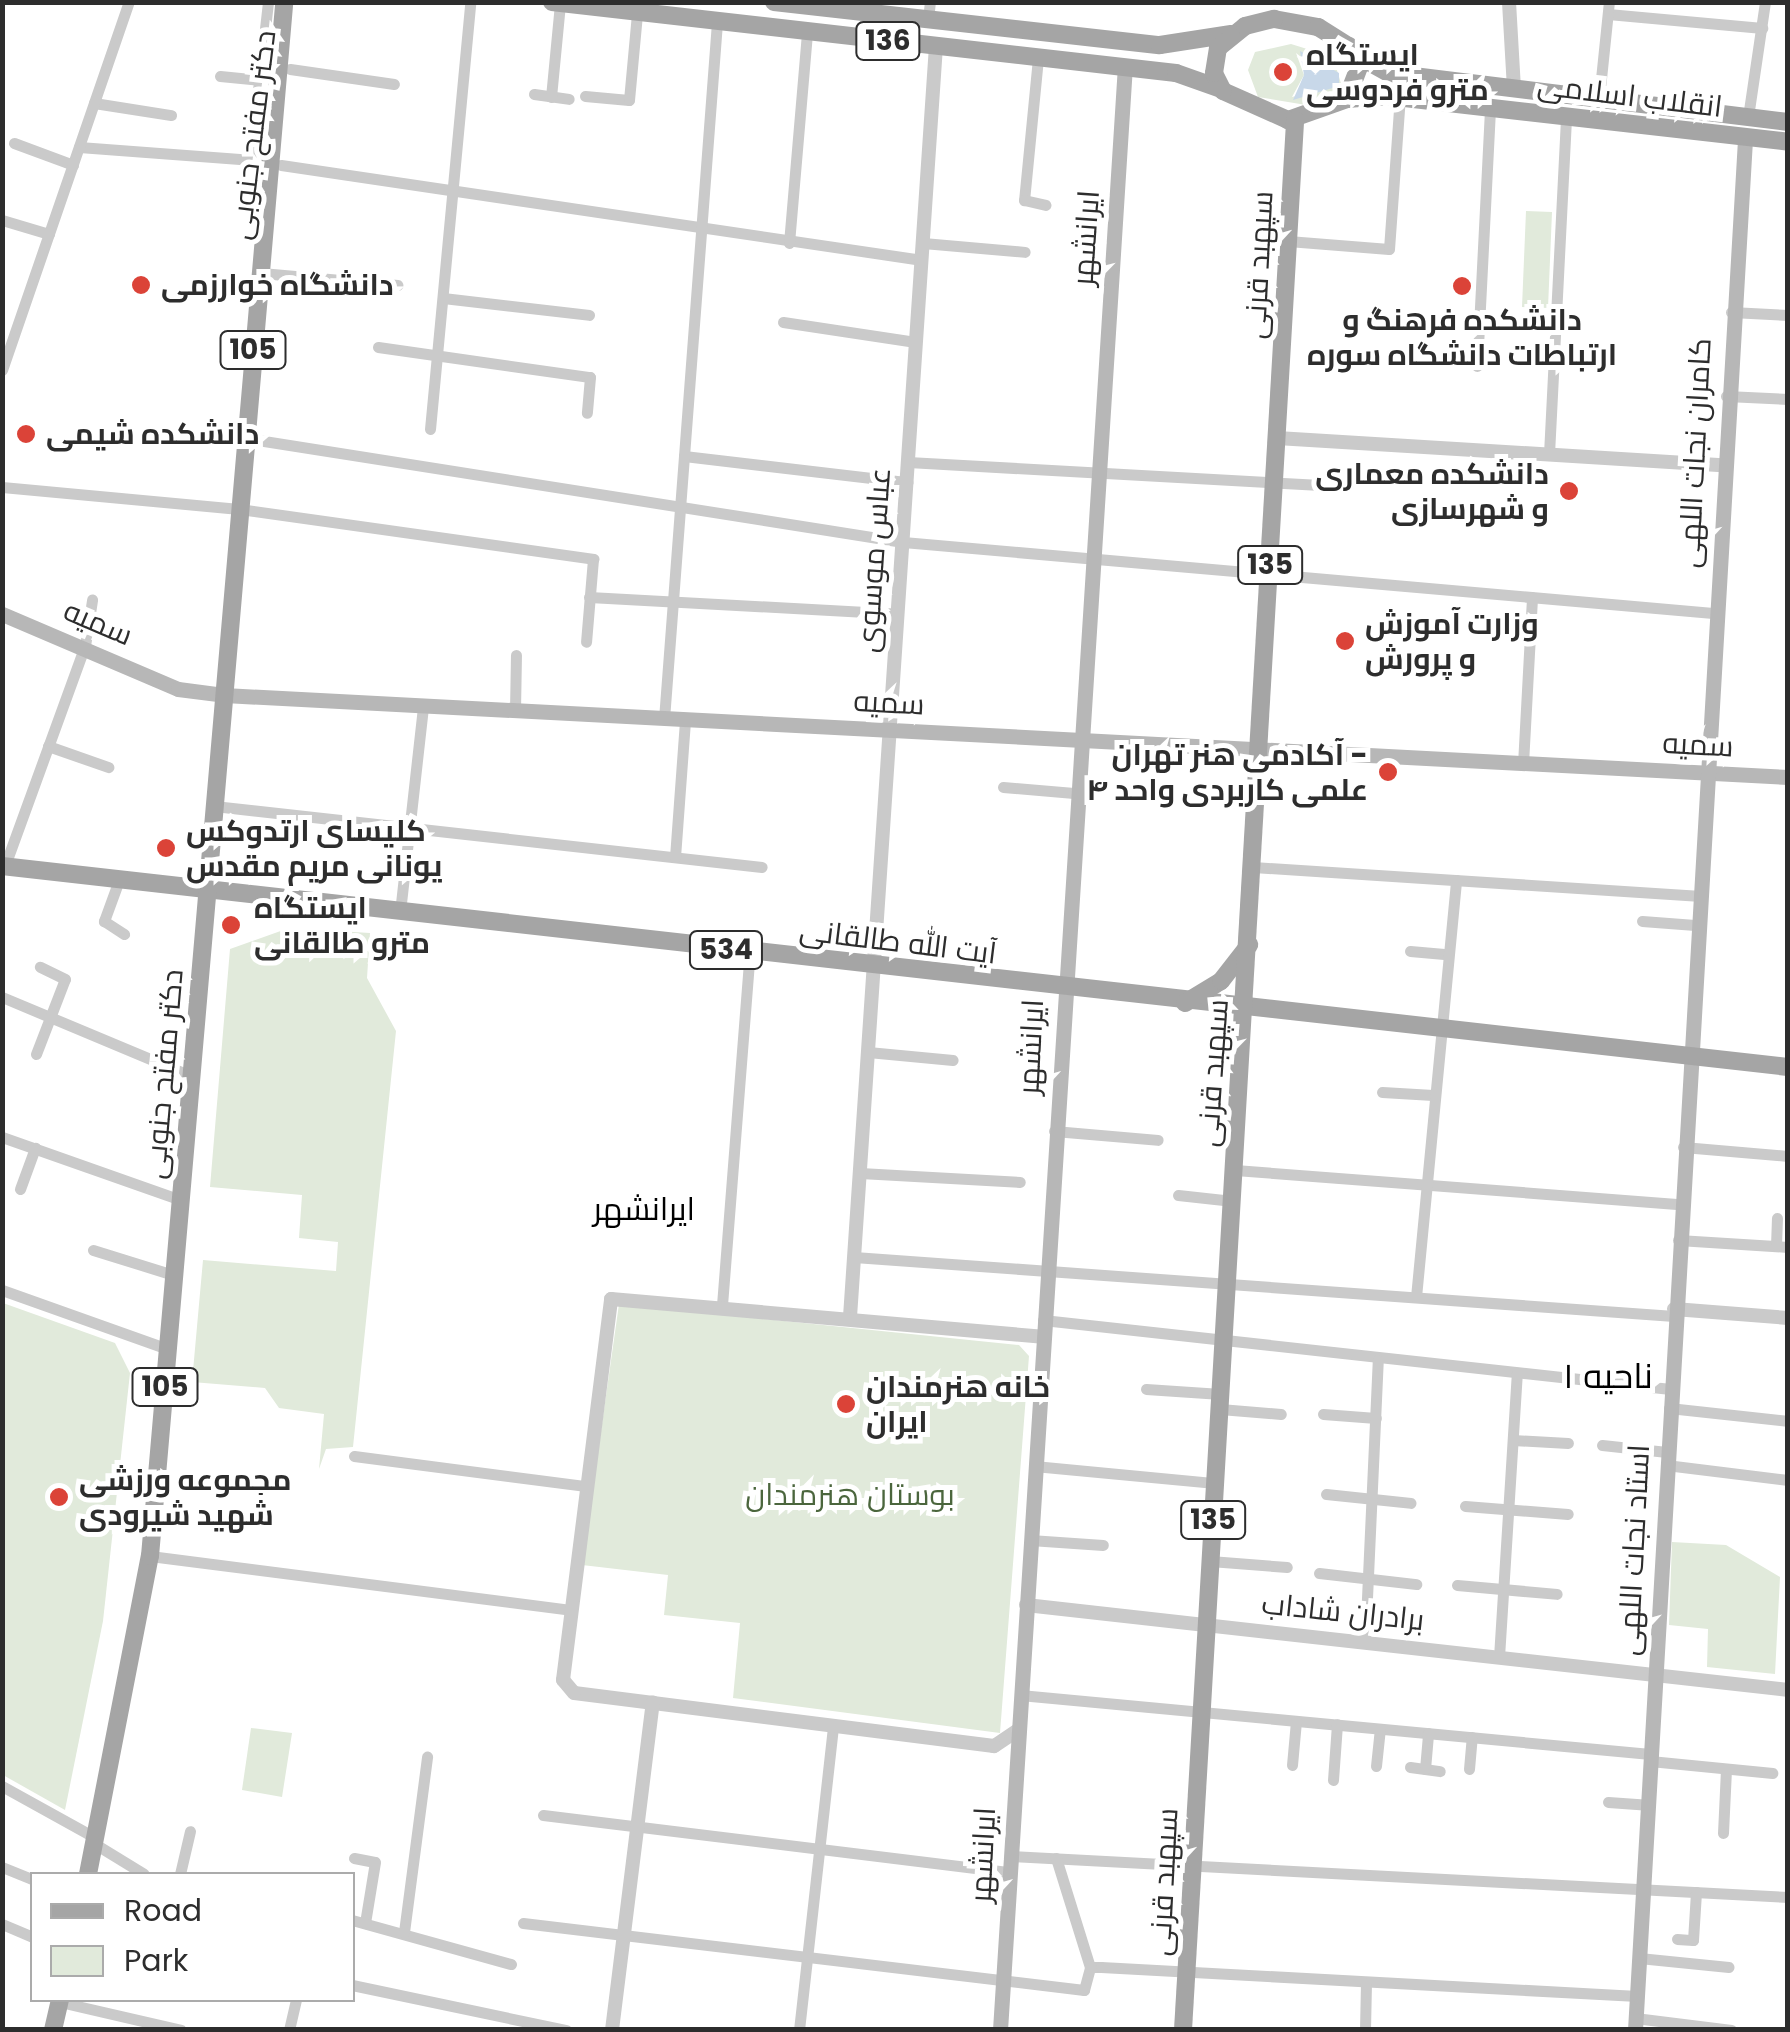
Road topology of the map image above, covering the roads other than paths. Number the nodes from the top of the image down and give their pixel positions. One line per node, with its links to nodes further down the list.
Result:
1 (130, 2): 33 (street)
2 (470, 2): 46 (street)
3 (774, 2): 9 (main road, 136)
4 (1509, 2): 24 (street)
5 (1766, 2): 13 (street)
6 (283, 3): 20 (main road, دکتر مفتح جنوبی); 22 (street); 56 (main road, دکتر مفتح جنوبی / 105)
7 (556, 3): 11 (main road, 136); 28 (street)
8 (1609, 8): 13 (street); 30 (street)
9 (929, 11): 15 (main road, 136)
10 (1271, 11): 15 (main road); 17 (main road)
11 (637, 13): 12 (main road, 136); 27 (street)
12 (717, 23): 14 (main road, 136); 49 (street)
13 (1762, 28): 37 (street)
14 (807, 33): 16 (main road, 136); 53 (street)
15 (1231, 34): 25 (main road)
16 (936, 46): 18 (main road, 136); 52 (street, عباس موسوی)
17 (1356, 55): 24 (main road, انقلاب اسلامی); 32 (main road)
18 (1038, 58): 19 (main road, 136); 47 (street)
19 (1125, 68): 25 (main road, 136); 79 (main road, ایرانشهر)
20 (290, 69): 23 (street); 45 (main road, دکتر مفتح جنوبی)
21 (220, 76): 22 (street)
22 (260, 80): 43 (street)
23 (394, 84)
24 (1514, 88): 30 (main road, انقلاب اسلامی)
25 (1221, 89): 38 (main road)
26 (534, 94): 28 (street)
27 (584, 96)
28 (552, 97): 31 (street)
29 (1400, 97): 32 (main road, انقلاب اسلامی); 34 (main road, انقلاب اسلامی); 51 (street)
30 (1599, 98): 37 (main road, انقلاب اسلامی)
31 (569, 99)
32 (1347, 100): 38 (main road)
33 (94, 104): 35 (street); 43 (street)
34 (1490, 108): 36 (main road, انقلاب اسلامی); 67 (street)
35 (171, 115)
36 (1566, 116): 40 (main road, انقلاب اسلامی); 75 (street)
37 (1748, 117): 39 (main road, انقلاب اسلامی); 40 (main road)
38 (1295, 120): 51 (main road, سپهبد قرنی / 135)
39 (1788, 122)
40 (1745, 137): 41 (main road, انقلاب اسلامی); 59 (main road, کامران نجات اللهی)
41 (1788, 142)
42 (14, 143): 44 (street)
43 (79, 148): 44 (street)
44 (73, 165): 50 (street)
45 (282, 166): 46 (street); 56 (main road, دکتر مفتح جنوبی)
46 (454, 192): 49 (street); 58 (street)
47 (1045, 205)
48 (2, 220): 50 (street)
49 (701, 232): 53 (street); 76 (street)
50 (50, 234): 64 (street)
51 (1288, 240): 74 (main road, سپهبد قرنی / 135)
52 (922, 242): 54 (street); 55 (street, عباس موسوی)
53 (789, 243): 55 (street)
54 (1025, 252)
55 (922, 260): 63 (street, عباس موسوی)
56 (261, 273): 57 (street); 73 (main road, دکتر مفتح جنوبی / 105)
57 (397, 285)
58 (443, 298): 60 (street); 66 (street)
59 (1731, 312): 61 (street); 69 (main road, کامران نجات اللهی)
60 (589, 315)
61 (1788, 315)
62 (782, 322): 63 (street)
63 (916, 342): 77 (street, عباس موسوی)
64 (6, 347): 68 (street)
65 (378, 347): 66 (street)
66 (438, 355): 71 (street); 72 (street)
67 (1477, 366)
68 (2, 370)
69 (1726, 396): 70 (street); 78 (main road, کامران نجات اللهی)
70 (1788, 398)
71 (588, 413)
72 (430, 429)
73 (245, 438): 84 (street); 85 (main road, دکتر مفتح جنوبی / 105)
74 (1277, 438): 75 (street); 81 (main road, سپهبد قرنی / 135)
75 (1549, 454): 78 (street)
76 (684, 456): 80 (street); 84 (street)
77 (908, 462): 79 (street); 80 (street, عباس موسوی)
78 (1722, 465): 93 (main road, کامران نجات اللهی)
79 (1096, 472): 81 (street); 87 (main road, ایرانشهر)
80 (907, 482): 86 (street, عباس موسوی)
81 (1275, 483): 82 (street); 88 (main road, سپهبد قرنی / 135)
82 (1320, 485)
83 (2, 488): 85 (street)
84 (680, 506): 86 (street); 92 (street)
85 (239, 509): 90 (street); 99 (main road, دکتر مفتح جنوبی / 105)
86 (903, 542): 87 (street); 95 (street, عباس موسوی)
87 (1090, 558): 88 (street); 105 (main road, ایرانشهر)
88 (1270, 574): 89 (street); 107 (main road, سپهبد قرنی / 135)
89 (1532, 597): 93 (street); 108 (street)
90 (590, 598): 92 (street); 96 (street)
91 (92, 600): 97 (street)
92 (672, 602): 95 (street); 102 (street)
93 (1713, 613): 110 (main road, کامران نجات اللهی)
94 (2, 614): 97 (main road, سمیه)
95 (898, 614): 104 (street, عباس موسوی)
96 (586, 642)
97 (85, 646): 99 (main road, سمیه); 106 (street)
98 (516, 654): 101 (street)
99 (224, 696): 100 (main road, سمیه); 114 (main road, دکتر مفتح جنوبی / 105)
100 (424, 706): 101 (main road, سمیه); 115 (street)
101 (515, 711): 102 (main road, سمیه)
102 (664, 718): 103 (main road, سمیه)
103 (684, 720): 104 (main road, سمیه); 116 (street)
104 (890, 730): 105 (main road, سمیه); 133 (street, عباس موسوی)
105 (1078, 740): 107 (main road, سمیه); 113 (main road, ایرانشهر)
106 (48, 746): 109 (street); 119 (street)
107 (1260, 750): 108 (main road, سمیه); 118 (main road, سپهبد قرنی / 135)
108 (1524, 764): 110 (main road, سمیه)
109 (108, 767)
110 (1704, 773): 111 (main road, سمیه); 123 (main road, استاد نجات اللهی)
111 (1788, 778)
112 (1002, 787): 113 (street)
113 (1074, 793): 134 (main road, ایرانشهر)
114 (214, 806): 115 (street); 122 (main road, دکتر مفتح جنوبی / 105)
115 (409, 828): 116 (street); 124 (street)
116 (675, 857): 117 (street)
117 (762, 866)
118 (1253, 867): 121 (street); 128 (main road, سپهبد قرنی / 135)
119 (3, 868): 120 (main road, آیت الله طالقانی / 534)
120 (119, 880): 122 (main road, آیت الله طالقانی / 534); 127 (street)
121 (1456, 880): 123 (street); 131 (street)
122 (207, 890): 124 (main road, آیت الله طالقانی / 534); 145 (main road, دکتر مفتح جنوبی / 105)
123 (1697, 896): 126 (main road, استاد نجات اللهی)
124 (400, 912): 130 (main road, آیت الله طالقانی / 534)
125 (1642, 921): 126 (street)
126 (1696, 925): 142 (main road, استاد نجات اللهی)
127 (124, 934)
128 (1249, 944): 136 (main road); 137 (main road, سپهبد قرنی / 135)
129 (1410, 951): 131 (street)
130 (750, 953): 133 (main road, آیت الله طالقانی / 534); 173 (street)
131 (1447, 954): 139 (street)
132 (40, 967): 138 (street)
133 (874, 967): 134 (main road, آیت الله طالقانی / 534); 140 (street, عباس موسوی)
134 (1062, 989): 136 (main road, آیت الله طالقانی / 534); 148 (main road, ایرانشهر)
135 (2, 998): 138 (street)
136 (1185, 1003): 137 (main road, آیت الله طالقانی / 534)
137 (1245, 1010): 139 (main road, آیت الله طالقانی / 534); 154 (main road, سپهبد قرنی / 135)
138 (48, 1016): 141 (street); 145 (street)
139 (1439, 1030): 142 (main road, آیت الله طالقانی / 534); 147 (street)
140 (868, 1052): 143 (street); 155 (street, عباس موسوی)
141 (36, 1054)
142 (1688, 1057): 144 (main road, آیت الله طالقانی / 534); 151 (main road, استاد نجات اللهی)
143 (952, 1060)
144 (1788, 1067)
145 (191, 1076): 160 (main road, دکتر مفتح جنوبی / 105)
146 (1382, 1092): 147 (street)
147 (1433, 1095): 157 (street)
148 (1054, 1131): 150 (street); 168 (main road, ایرانشهر)
149 (2, 1137): 152 (street)
150 (1158, 1140)
151 (1683, 1147): 153 (street); 162 (main road, استاد نجات اللهی)
152 (35, 1148): 158 (street); 160 (street)
153 (1788, 1156)
154 (1235, 1170): 157 (street); 161 (main road, سپهبد قرنی / 135)
155 (860, 1173): 156 (street); 167 (street, عباس موسوی)
156 (1020, 1182)
157 (1426, 1184): 162 (street); 172 (street)
158 (20, 1189)
159 (1178, 1195): 161 (street)
160 (181, 1200): 169 (main road, دکتر مفتح جنوبی / 105)
161 (1233, 1201): 170 (main road, سپهبد قرنی / 135)
162 (1680, 1204): 164 (main road, استاد نجات اللهی)
163 (1777, 1218): 165 (street)
164 (1678, 1240): 165 (street); 174 (main road, استاد نجات اللهی)
165 (1782, 1246)
166 (94, 1250): 169 (street)
167 (854, 1257): 168 (street); 175 (street, عباس موسوی)
168 (1046, 1270): 170 (street); 177 (main road, ایرانشهر)
169 (174, 1275): 179 (main road, دکتر مفتح جنوبی / 105)
170 (1228, 1284): 172 (street); 178 (main road, سپهبد قرنی / 135)
171 (2, 1290): 179 (street)
172 (1416, 1297): 174 (street)
173 (722, 1304): 175 (street); 198 (street)
174 (1674, 1312): 176 (street); 183 (main road, استاد نجات اللهی)
175 (850, 1317): 177 (street)
176 (1788, 1318)
177 (1042, 1328): 178 (street); 195 (main road, ایرانشهر)
178 (1224, 1344): 180 (street); 184 (main road, سپهبد قرنی / 135)
179 (168, 1350): 207 (main road, دکتر مفتح جنوبی / 105)
180 (1378, 1360): 181 (street); 188 (street)
181 (1516, 1374): 183 (street); 190 (street)
182 (1146, 1388): 184 (street)
183 (1670, 1389): 185 (main road, استاد نجات اللهی)
184 (1220, 1402): 186 (street); 197 (main road, سپهبد قرنی / 135)
185 (1669, 1408): 189 (street); 194 (main road, استاد نجات اللهی)
186 (1281, 1414)
187 (1323, 1414): 188 (street)
188 (1376, 1418): 200 (street)
189 (1788, 1421)
190 (1512, 1440): 191 (street); 203 (street)
191 (1568, 1443)
192 (1602, 1445): 194 (street)
193 (354, 1456): 198 (street)
194 (1666, 1459): 196 (street); 221 (main road, استاد نجات اللهی)
195 (1034, 1466): 197 (street); 205 (main road, ایرانشهر)
196 (1788, 1480)
197 (1215, 1483): 208 (main road, سپهبد قرنی / 135)
198 (586, 1486): 217 (street)
199 (1326, 1494): 200 (street)
200 (1372, 1499): 201 (street); 211 (street)
201 (1411, 1503)
202 (1464, 1506): 203 (street)
203 (1508, 1510): 204 (street); 214 (street)
204 (1568, 1514)
205 (1030, 1540): 206 (street); 216 (main road, ایرانشهر)
206 (1103, 1545)
207 (150, 1556): 217 (street); 251 (main road, دکتر مفتح جنوبی / 105)
208 (1210, 1561): 209 (street); 218 (main road, سپهبد قرنی / 135)
209 (1287, 1567)
210 (1319, 1573): 211 (street)
211 (1368, 1579): 212 (street); 219 (street)
212 (1416, 1584)
213 (1458, 1585): 214 (street)
214 (1503, 1589): 215 (street); 220 (street)
215 (1557, 1594)
216 (1026, 1604): 218 (street, برادران شاداب); 223 (main road, ایرانشهر)
217 (571, 1610): 224 (street)
218 (1206, 1625): 219 (street, برادران شاداب); 225 (main road, سپهبد قرنی / 135)
219 (1365, 1642): 220 (street, برادران شاداب)
220 (1499, 1657): 221 (street, برادران شاداب)
221 (1654, 1675): 222 (street, برادران شاداب); 234 (main road, استاد نجات اللهی)
222 (1788, 1690)
223 (1020, 1696): 225 (street); 230 (main road, ایرانشهر)
224 (653, 1703): 228 (street); 248 (street)
225 (1201, 1711): 226 (street); 256 (main road, سپهبد قرنی / 135)
226 (1296, 1720): 227 (street); 235 (street)
227 (1337, 1724): 229 (street); 243 (street)
228 (833, 1726): 230 (street); 252 (street)
229 (1380, 1728): 231 (street); 236 (street)
230 (1018, 1730): 255 (main road, ایرانشهر)
231 (1428, 1733): 232 (street); 238 (street)
232 (1472, 1737): 234 (street); 240 (street)
233 (427, 1756): 268 (street)
234 (1650, 1758): 239 (street); 246 (main road, استاد نجات اللهی)
235 (1292, 1766)
236 (1376, 1766)
237 (1410, 1767): 238 (street)
238 (1425, 1769): 241 (street)
239 (1726, 1769): 242 (street); 250 (street)
240 (1468, 1770)
241 (1440, 1771)
242 (1772, 1774)
243 (1333, 1780)
244 (2, 1786): 251 (street)
245 (1608, 1802): 246 (street)
246 (1647, 1805): 262 (main road, استاد نجات اللهی)
247 (543, 1815): 248 (street)
248 (636, 1826): 252 (street); 269 (street)
249 (190, 1831): 260 (street)
250 (1722, 1833)
251 (96, 1841): 258 (main road, دکتر مفتح جنوبی / 105); 259 (street)
252 (819, 1849): 255 (street); 272 (street)
253 (354, 1858): 265 (street)
254 (1056, 1858): 255 (street); 256 (street); 275 (street)
255 (1010, 1864): 278 (main road, ایرانشهر)
256 (1192, 1865): 262 (street); 277 (main road, سپهبد قرنی / 135)
257 (2, 1867): 261 (street)
258 (88, 1872)
259 (141, 1872)
260 (180, 1872)
261 (30, 1878)
262 (1642, 1889): 263 (street); 273 (main road, استاد نجات اللهی)
263 (1696, 1892): 264 (street); 271 (street)
264 (1788, 1897)
265 (357, 1923): 268 (street)
266 (523, 1923): 269 (street)
267 (2, 1924): 270 (street)
268 (410, 1935): 274 (street)
269 (623, 1935): 272 (street); 291 (street)
270 (30, 1936)
271 (1678, 1939)
272 (807, 1958): 278 (street); 292 (street)
273 (1639, 1958): 276 (street); 281 (main road, استاد نجات اللهی)
274 (511, 1964)
275 (1090, 1967): 277 (street); 278 (street)
276 (1729, 1967)
277 (1186, 1974): 279 (street); 294 (main road, سپهبد قرنی / 135)
278 (1003, 1981): 293 (main road, ایرانشهر)
279 (1366, 1983): 281 (street); 295 (street)
280 (355, 1986): 290 (street)
281 (1636, 1996): 285 (main road, استاد نجات اللهی)
282 (60, 2002): 287 (main road)
283 (64, 2002): 288 (street)
284 (296, 2002): 289 (street)
285 (1635, 2024): 286 (street)
286 (1729, 2028)
287 (53, 2030)
288 (181, 2030)
289 (289, 2030)
290 (566, 2030)
291 (612, 2030)
292 (799, 2030)
293 (1000, 2030)
294 (1183, 2030)
295 (1365, 2030)

